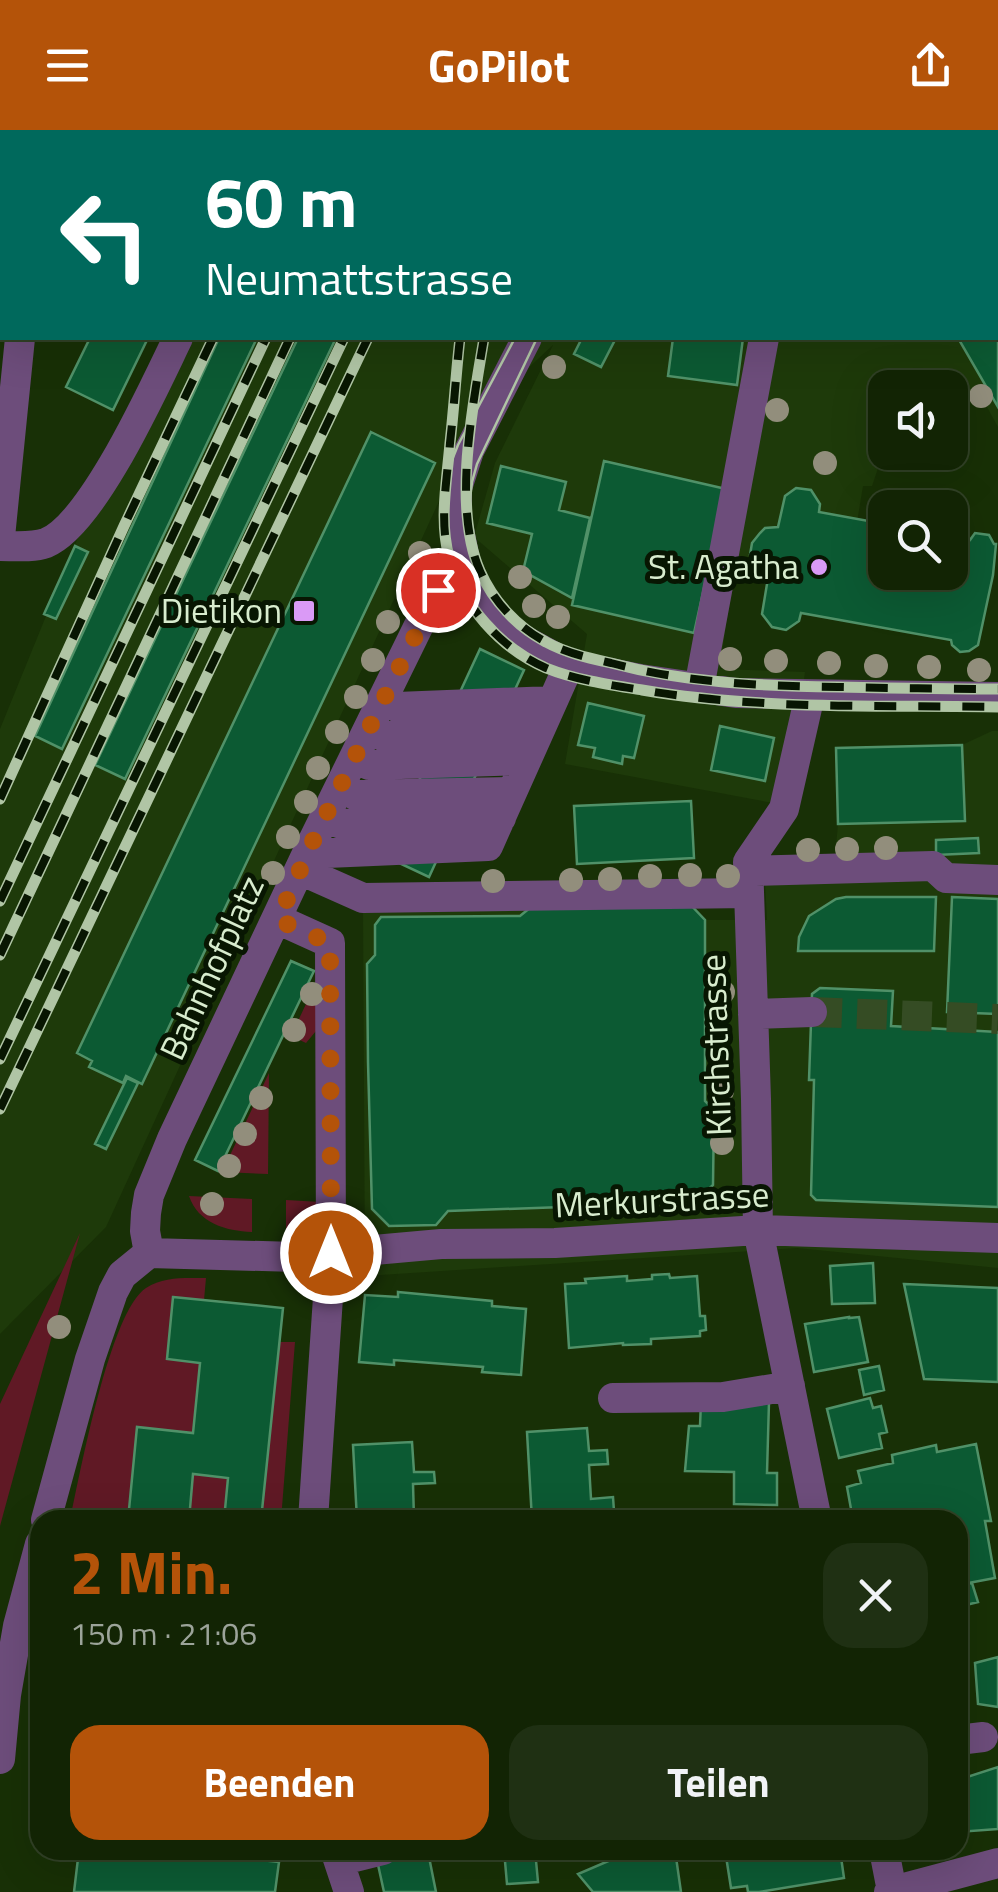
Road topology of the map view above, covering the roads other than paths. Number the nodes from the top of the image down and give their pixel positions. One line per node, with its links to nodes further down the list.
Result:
1 (20, 340): 5 (street)
2 (177, 340): 7 (street)
3 (525, 340): 8 (street)
4 (764, 340): 10 (street)
5 (5, 436): 6 (street)
6 (0, 537)
7 (0, 546)
8 (468, 574): 9 (street); 13 (street, Bahnhofplatz)
9 (569, 665): 10 (street); 14 (street)
10 (699, 688): 11 (street)
11 (810, 695): 12 (street); 24 (street)
12 (998, 697)
13 (383, 700): 14 (street); 15 (street, Bahnhofplatz)
14 (552, 701): 16 (street)
15 (369, 730): 16 (street); 17 (street, Bahnhofplatz)
16 (539, 730): 18 (street)
17 (354, 759): 18 (street); 19 (street, Bahnhofplatz)
18 (526, 760): 20 (street)
19 (340, 788): 20 (street); 21 (street, Bahnhofplatz)
20 (507, 805): 21 (street); 22 (street)
21 (326, 816): 22 (street, Bahnhofplatz)
22 (306, 858): 24 (street); 25 (street, Bahnhofplatz)
23 (998, 880): 24 (street)
24 (748, 882): 27 (street, Kirchstrasse)
25 (278, 920): 30 (street); 31 (street, Bahnhofplatz)
26 (812, 1012): 27 (street)
27 (753, 1014): 28 (street, Kirchstrasse)
28 (758, 1230): 29 (street, Merkurstrasse); 30 (street, Merkurstrasse); 32 (street, Kirchstrasse)
29 (998, 1238)
30 (331, 1253): 31 (street); 35 (street)
31 (149, 1254): 34 (street)
32 (790, 1386): 33 (street); 36 (street, Kirchstrasse)
33 (613, 1398)
34 (49, 1510)
35 (315, 1510)
36 (815, 1510)
37 (30, 1581): 38 (street)
38 (0, 1759)
39 (339, 1860): 43 (street)
40 (886, 1860): 42 (street)
41 (998, 1863): 42 (street)
42 (891, 1891)
43 (349, 1892)

